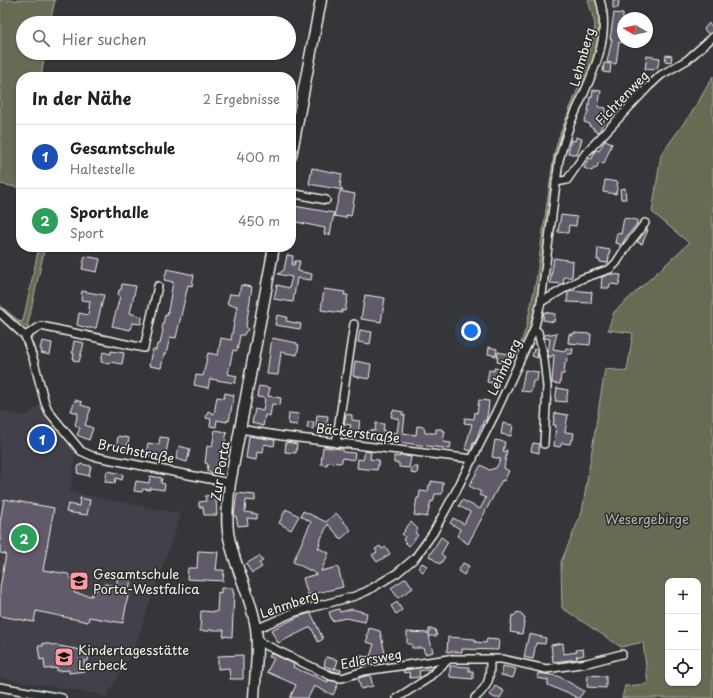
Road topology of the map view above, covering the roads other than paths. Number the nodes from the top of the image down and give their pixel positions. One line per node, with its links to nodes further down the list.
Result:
1 (321, 0): 4 (main road)
2 (600, 0): 5 (street, Lehmberg)
3 (713, 37): 5 (street, Fichtenweg)
4 (296, 130)
5 (556, 182): 11 (street, Lehmberg)
6 (296, 194): 7 (street)
7 (326, 200)
8 (646, 223): 11 (street)
9 (273, 252): 16 (main road, Zur Porta)
10 (158, 286): 15 (street)
11 (541, 302): 14 (street, Lehmberg)
12 (0, 313): 15 (street, Bruchstraße)
13 (354, 324): 17 (street)
14 (534, 330): 18 (street); 19 (street, Lehmberg)
15 (25, 336): 20 (street, Bruchstraße)
16 (240, 429): 17 (street, Bäckerstraße); 20 (main road, Zur Porta)
17 (336, 442): 19 (street, Bäckerstraße)
18 (544, 444)
19 (473, 459): 21 (street, Lehmberg)
20 (230, 483): 21 (main road, Zur Porta)
21 (256, 629): 22 (main road, Zur Porta)
22 (257, 641): 24 (street, Edlersweg); 29 (main road, Zur Porta)
23 (622, 654): 25 (street, Edlersweg)
24 (449, 659): 25 (street, Edlersweg); 30 (street)
25 (490, 659): 27 (street)
26 (0, 687): 28 (street)
27 (479, 697)
28 (62, 698)
29 (254, 698)
30 (397, 698)

